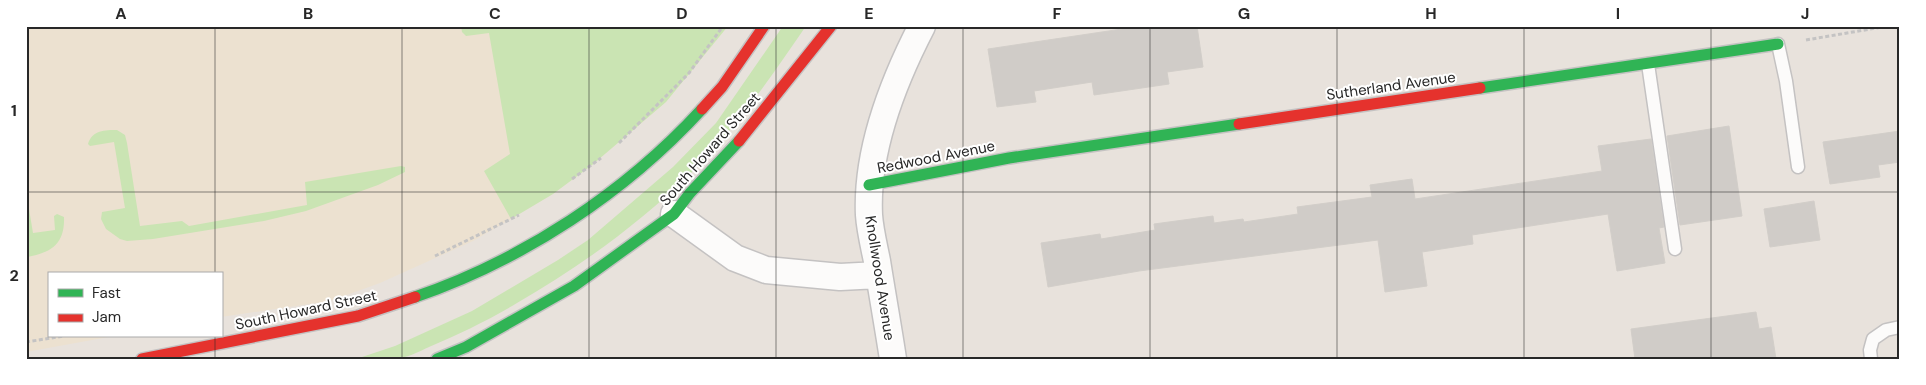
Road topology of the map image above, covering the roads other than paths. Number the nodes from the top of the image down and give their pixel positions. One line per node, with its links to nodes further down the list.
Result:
1 (764, 26): 13 (street, South Howard Street)
2 (831, 26): 9 (street, South Howard Street)
3 (922, 26): 8 (street, Knollwood Avenue)
4 (1778, 44): 5 (street, Sutherland Avenue); 7 (lane)
5 (1648, 64): 6 (street, Sutherland Avenue); 10 (lane)
6 (1009, 158): 8 (street, Redwood Avenue)
7 (1798, 167)
8 (870, 185): 11 (street, Knollwood Avenue)
9 (674, 214): 11 (street); 14 (street, South Howard Street)
10 (1675, 249)
11 (879, 275): 15 (street, Knollwood Avenue)
12 (1900, 327): 16 (lane)
13 (142, 359)
14 (437, 359)
15 (893, 359)
16 (1871, 359)

